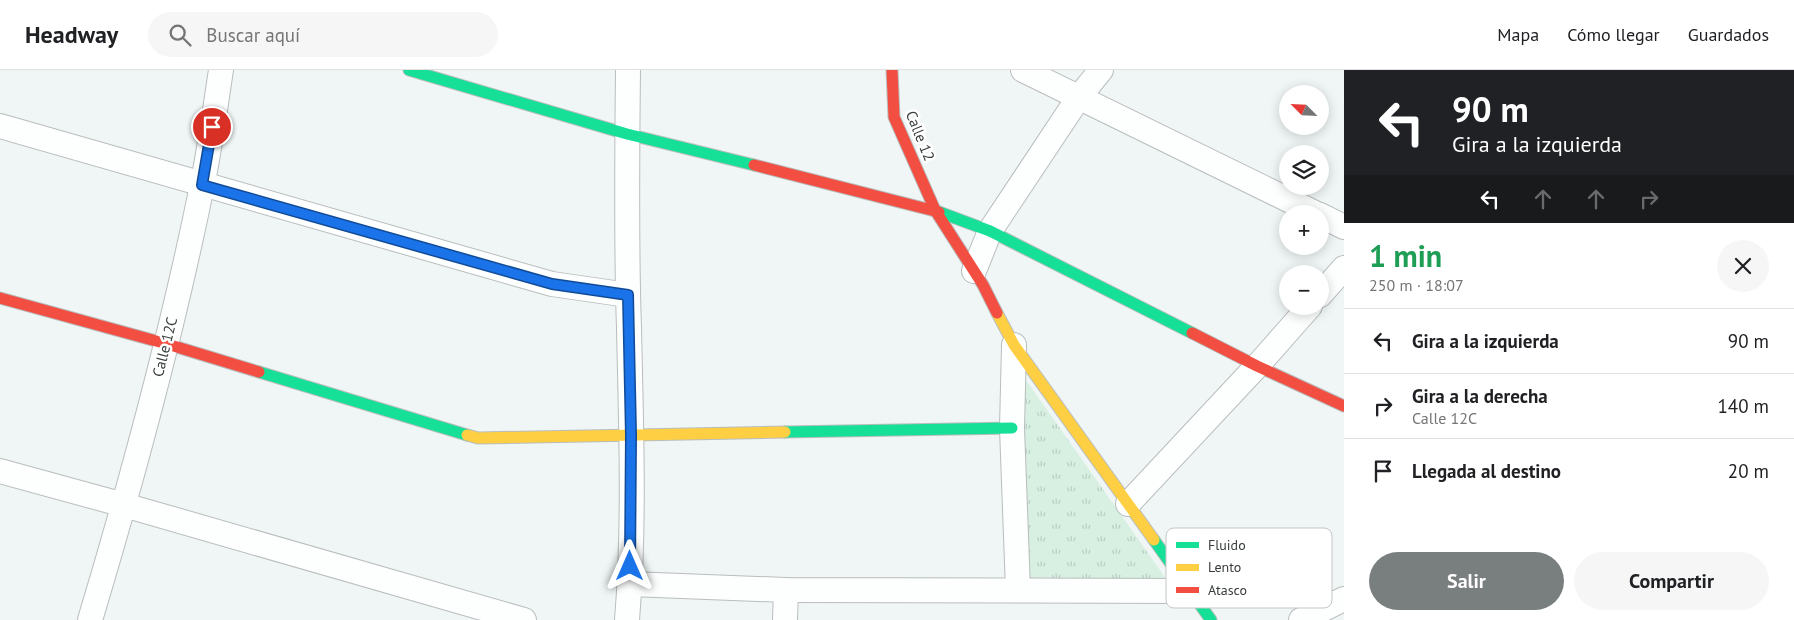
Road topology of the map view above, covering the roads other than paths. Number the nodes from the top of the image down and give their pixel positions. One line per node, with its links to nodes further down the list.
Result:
1 (221, 70): 10 (street, Calle 12C)
2 (409, 70): 9 (street)
3 (628, 70): 9 (street)
4 (892, 70): 12 (street, Calle 12)
5 (1023, 70): 7 (street)
6 (1101, 70): 7 (street)
7 (1078, 97): 11 (street); 15 (street)
8 (0, 126): 10 (street)
9 (627, 134): 12 (street); 19 (street)
10 (202, 185): 19 (street); 22 (street, Calle 12C)
11 (1300, 205)
12 (935, 210): 15 (street); 17 (street, Calle 12)
13 (1329, 219): 14 (street)
14 (1344, 227)
15 (990, 231): 17 (street); 24 (street)
16 (1344, 268): 18 (street)
17 (974, 271): 23 (street, Calle 12)
18 (1329, 285)
19 (628, 295): 27 (street)
20 (0, 298): 22 (street)
21 (1302, 315): 24 (street)
22 (167, 344): 27 (street); 30 (street, Calle 12C)
23 (1014, 345): 26 (street); 29 (street, Calle 12)
24 (1257, 366): 25 (street); 29 (street)
25 (1344, 406)
26 (1012, 428): 27 (street); 34 (street)
27 (631, 435): 32 (street)
28 (0, 471): 30 (street)
29 (1128, 504): 31 (street, Calle 12)
30 (124, 505): 40 (street, Calle 12C); 41 (street)
31 (1166, 558)
32 (630, 584): 33 (street); 42 (street)
33 (786, 590): 34 (street); 43 (street)
34 (1018, 590): 35 (street)
35 (1166, 591)
36 (1344, 599): 37 (street)
37 (1332, 605)
38 (1202, 608): 44 (street, Calle 12)
39 (1326, 608): 45 (street)
40 (90, 620)
41 (524, 620)
42 (627, 620)
43 (785, 620)
44 (1211, 620)
45 (1301, 620)

